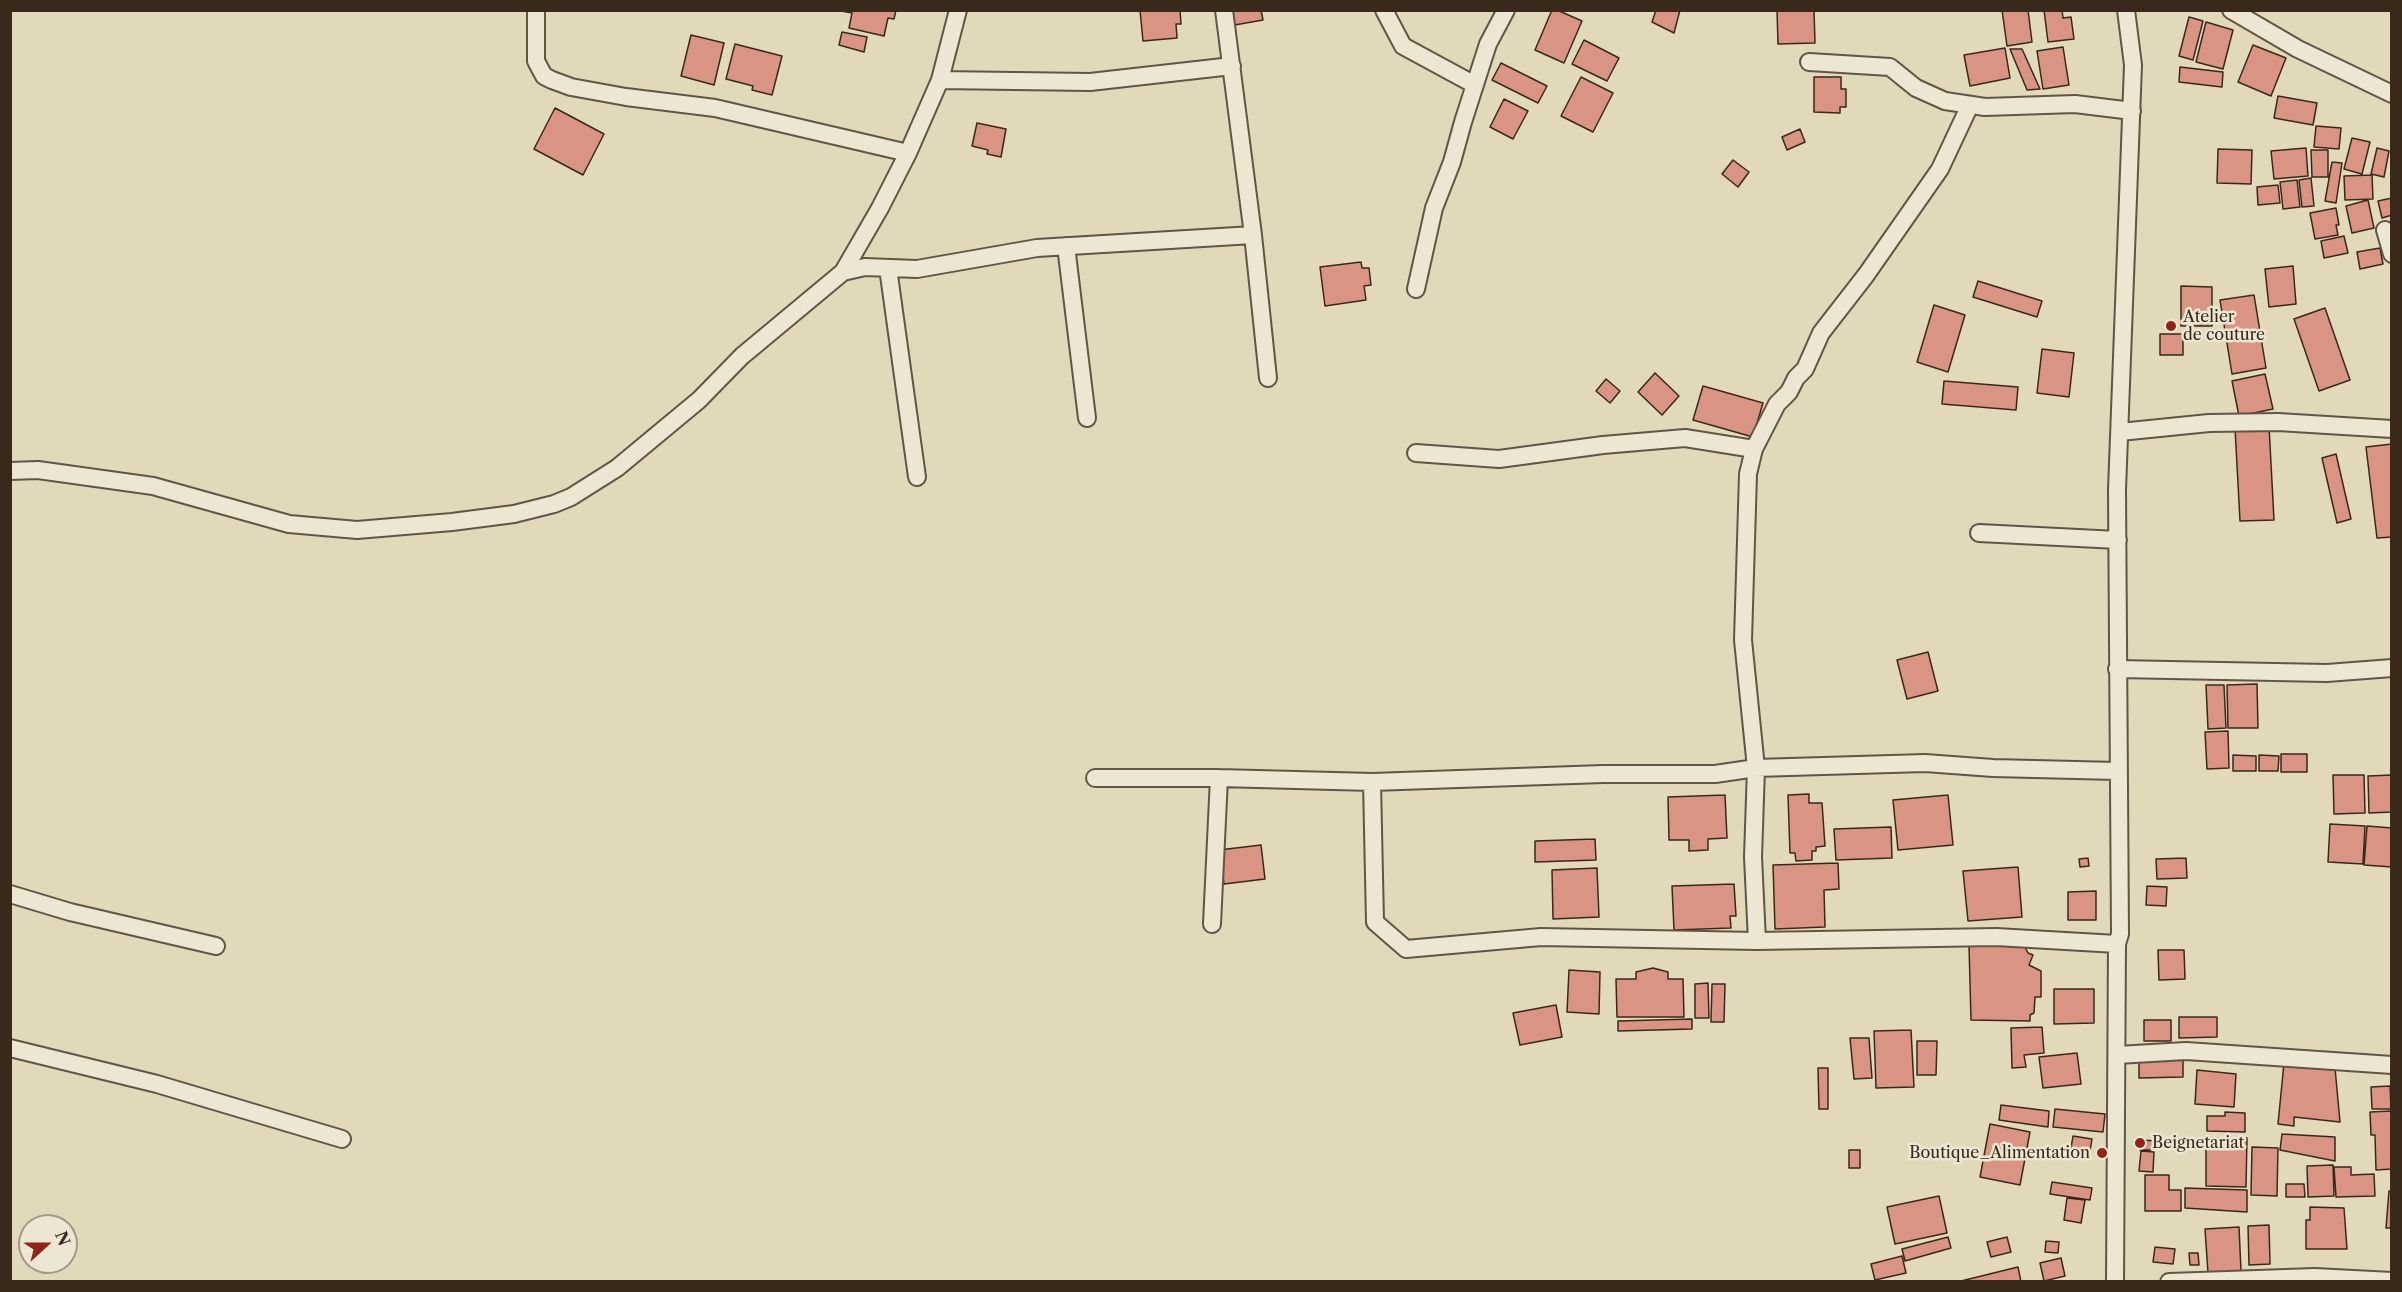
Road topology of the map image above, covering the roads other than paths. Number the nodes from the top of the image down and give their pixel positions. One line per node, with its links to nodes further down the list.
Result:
1 (536, 10): 15 (street)
2 (958, 10): 10 (street)
3 (1224, 10): 9 (street)
4 (1384, 10): 11 (street)
5 (1506, 10): 11 (street)
6 (2126, 10): 14 (street)
7 (2231, 10): 12 (street)
8 (1809, 62): 13 (street)
9 (1232, 66): 10 (street); 17 (street)
10 (940, 80): 15 (street)
11 (1475, 85): 22 (street)
12 (2391, 93)
13 (1970, 105): 14 (street); 27 (street)
14 (2132, 111): 26 (street)
15 (908, 153): 21 (street)
16 (2385, 230): 19 (street)
17 (1253, 235): 18 (street); 23 (street)
18 (1066, 246): 20 (street); 24 (street)
19 (2391, 254)
20 (888, 268): 21 (street); 30 (street)
21 (843, 272): 29 (street)
22 (1416, 289)
23 (1268, 378)
24 (1087, 418)
25 (2391, 429): 26 (street)
26 (2120, 432): 32 (street)
27 (1754, 449): 28 (street); 35 (street)
28 (1416, 453)
29 (10, 471)
30 (917, 477)
31 (1979, 533): 32 (street)
32 (2118, 540): 34 (street)
33 (2391, 668): 34 (street)
34 (2118, 669): 36 (street)
35 (1756, 768): 36 (street); 39 (street); 42 (street)
36 (2117, 771): 43 (street)
37 (1095, 778): 38 (street)
38 (1219, 778): 39 (street); 41 (street)
39 (1372, 782): 42 (street)
40 (10, 894): 44 (street)
41 (1212, 924)
42 (1757, 940): 43 (street)
43 (2117, 944): 46 (street)
44 (216, 946)
45 (10, 1048): 48 (street)
46 (2117, 1055): 47 (street); 49 (street)
47 (2391, 1065)
48 (342, 1139)
49 (2115, 1281)
50 (2169, 1281): 51 (street)
51 (2391, 1281)

